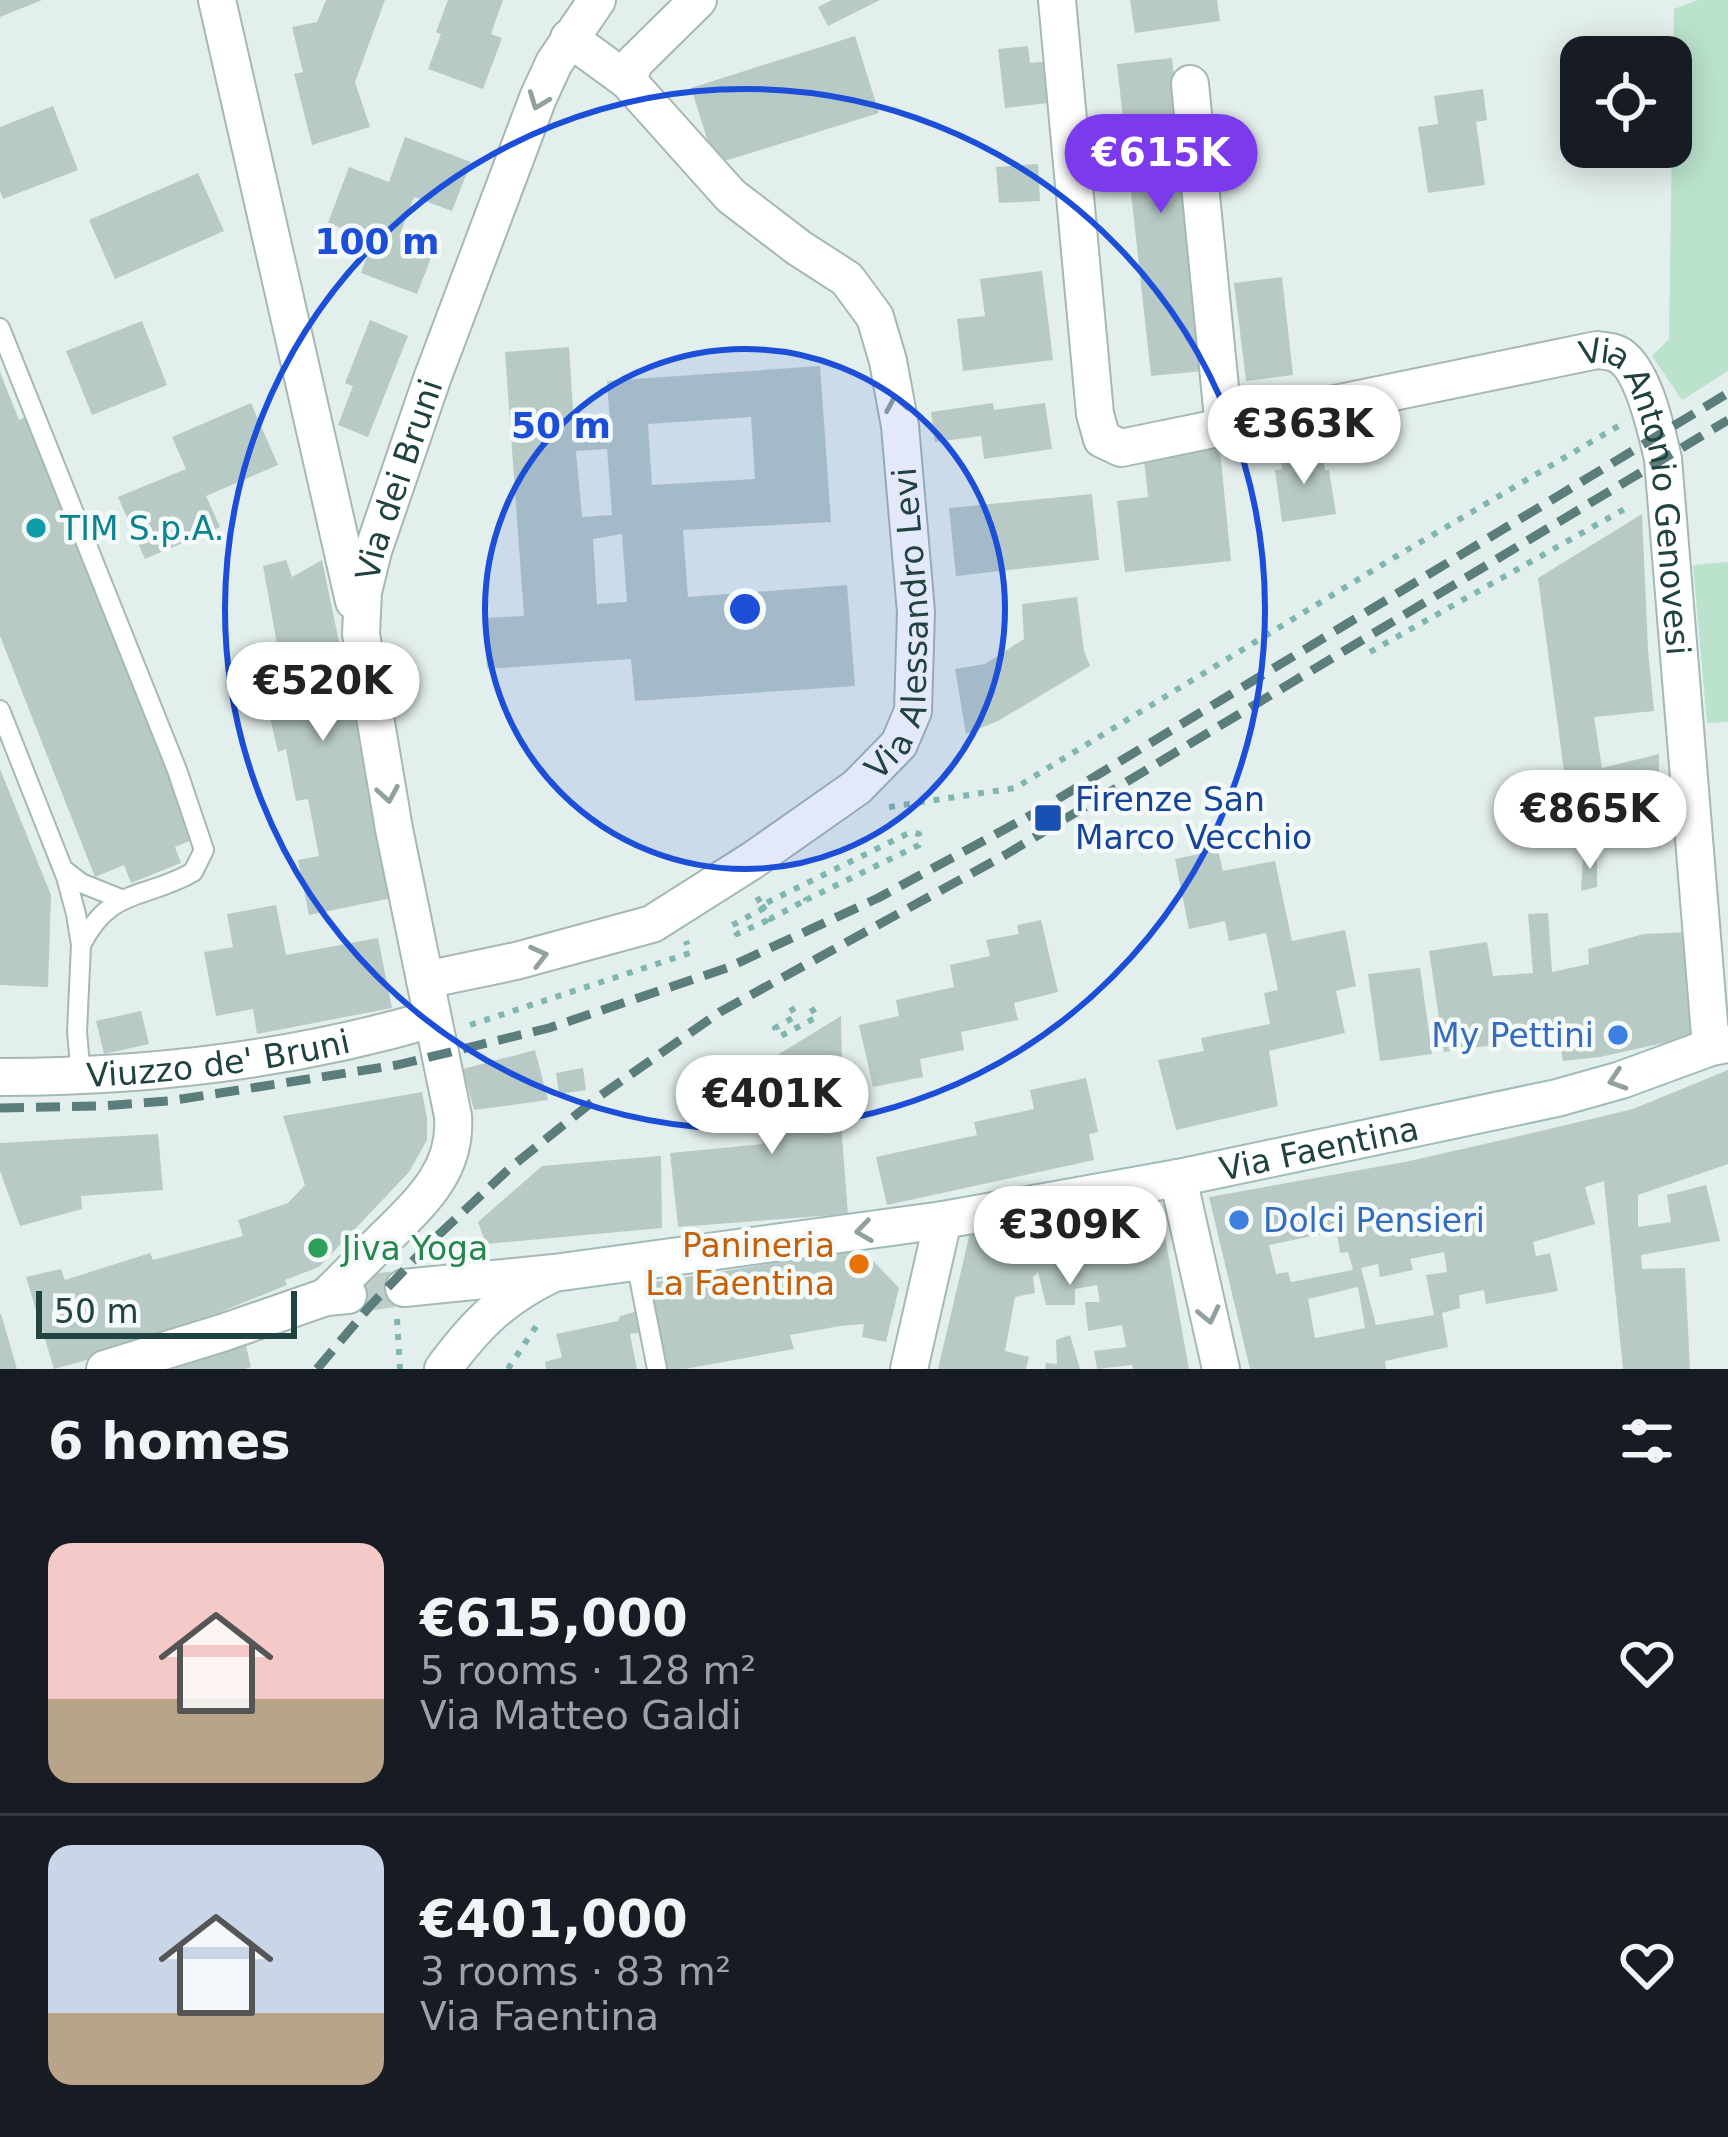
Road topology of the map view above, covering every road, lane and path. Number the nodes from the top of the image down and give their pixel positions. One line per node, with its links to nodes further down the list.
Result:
1 (217, 0): 14 (street)
2 (597, 0): 5 (street, Via dei Bruni)
3 (698, 0): 6 (street)
4 (1057, 0): 10 (street, Via Antonio Genovesi)
5 (569, 38): 6 (street, Via Alessandro Levi); 14 (street, Via dei Bruni, one-way to 14)
6 (628, 81): 25 (street, Via Alessandro Levi, one-way to 6)
7 (1190, 84): 10 (street)
8 (0, 328): 20 (lane)
9 (1649, 408): 10 (street, Via Antonio Genovesi); 11 (street, Via Antonio Genovesi); 12 (path)
10 (1224, 428)
11 (1665, 487): 15 (path); 29 (street, Via Antonio Genovesi)
12 (1413, 547): 13 (path); 17 (path)
13 (1418, 555)
14 (362, 634): 25 (street, Via dei Bruni, one-way to 25)
15 (1370, 652)
16 (0, 710): 18 (lane)
17 (889, 807)
18 (63, 869): 20 (lane); 24 (lane)
19 (748, 884): 21 (path)
20 (121, 899): 24 (lane)
21 (763, 907): 22 (path); 22 (path); 22 (path)
22 (770, 919)
23 (685, 938): 28 (path)
24 (81, 945): 31 (lane)
25 (425, 980): 28 (street, Via dei Bruni)
26 (808, 1004): 27 (path)
27 (791, 1007)
28 (434, 1028): 31 (street, Viuzzo de' Bruni); 37 (street, Via dei Bruni)
29 (1720, 1046): 32 (street, Via Faentina, one-way to 32)
30 (0, 1077): 31 (street, Viuzzo de' Bruni)
31 (81, 1077)
32 (1178, 1178): 33 (street, Via Faentina); 42 (street, one-way to 42)
33 (943, 1220): 34 (street, Via Faentina, one-way to 34); 41 (street)
34 (636, 1262): 35 (street, Via Faentina); 40 (lane)
35 (554, 1273): 36 (street, Via Faentina); 39 (street)
36 (400, 1293): 38 (path)
37 (105, 1369)
38 (400, 1369)
39 (443, 1369)
40 (657, 1369)
41 (909, 1369)
42 (1221, 1369)

